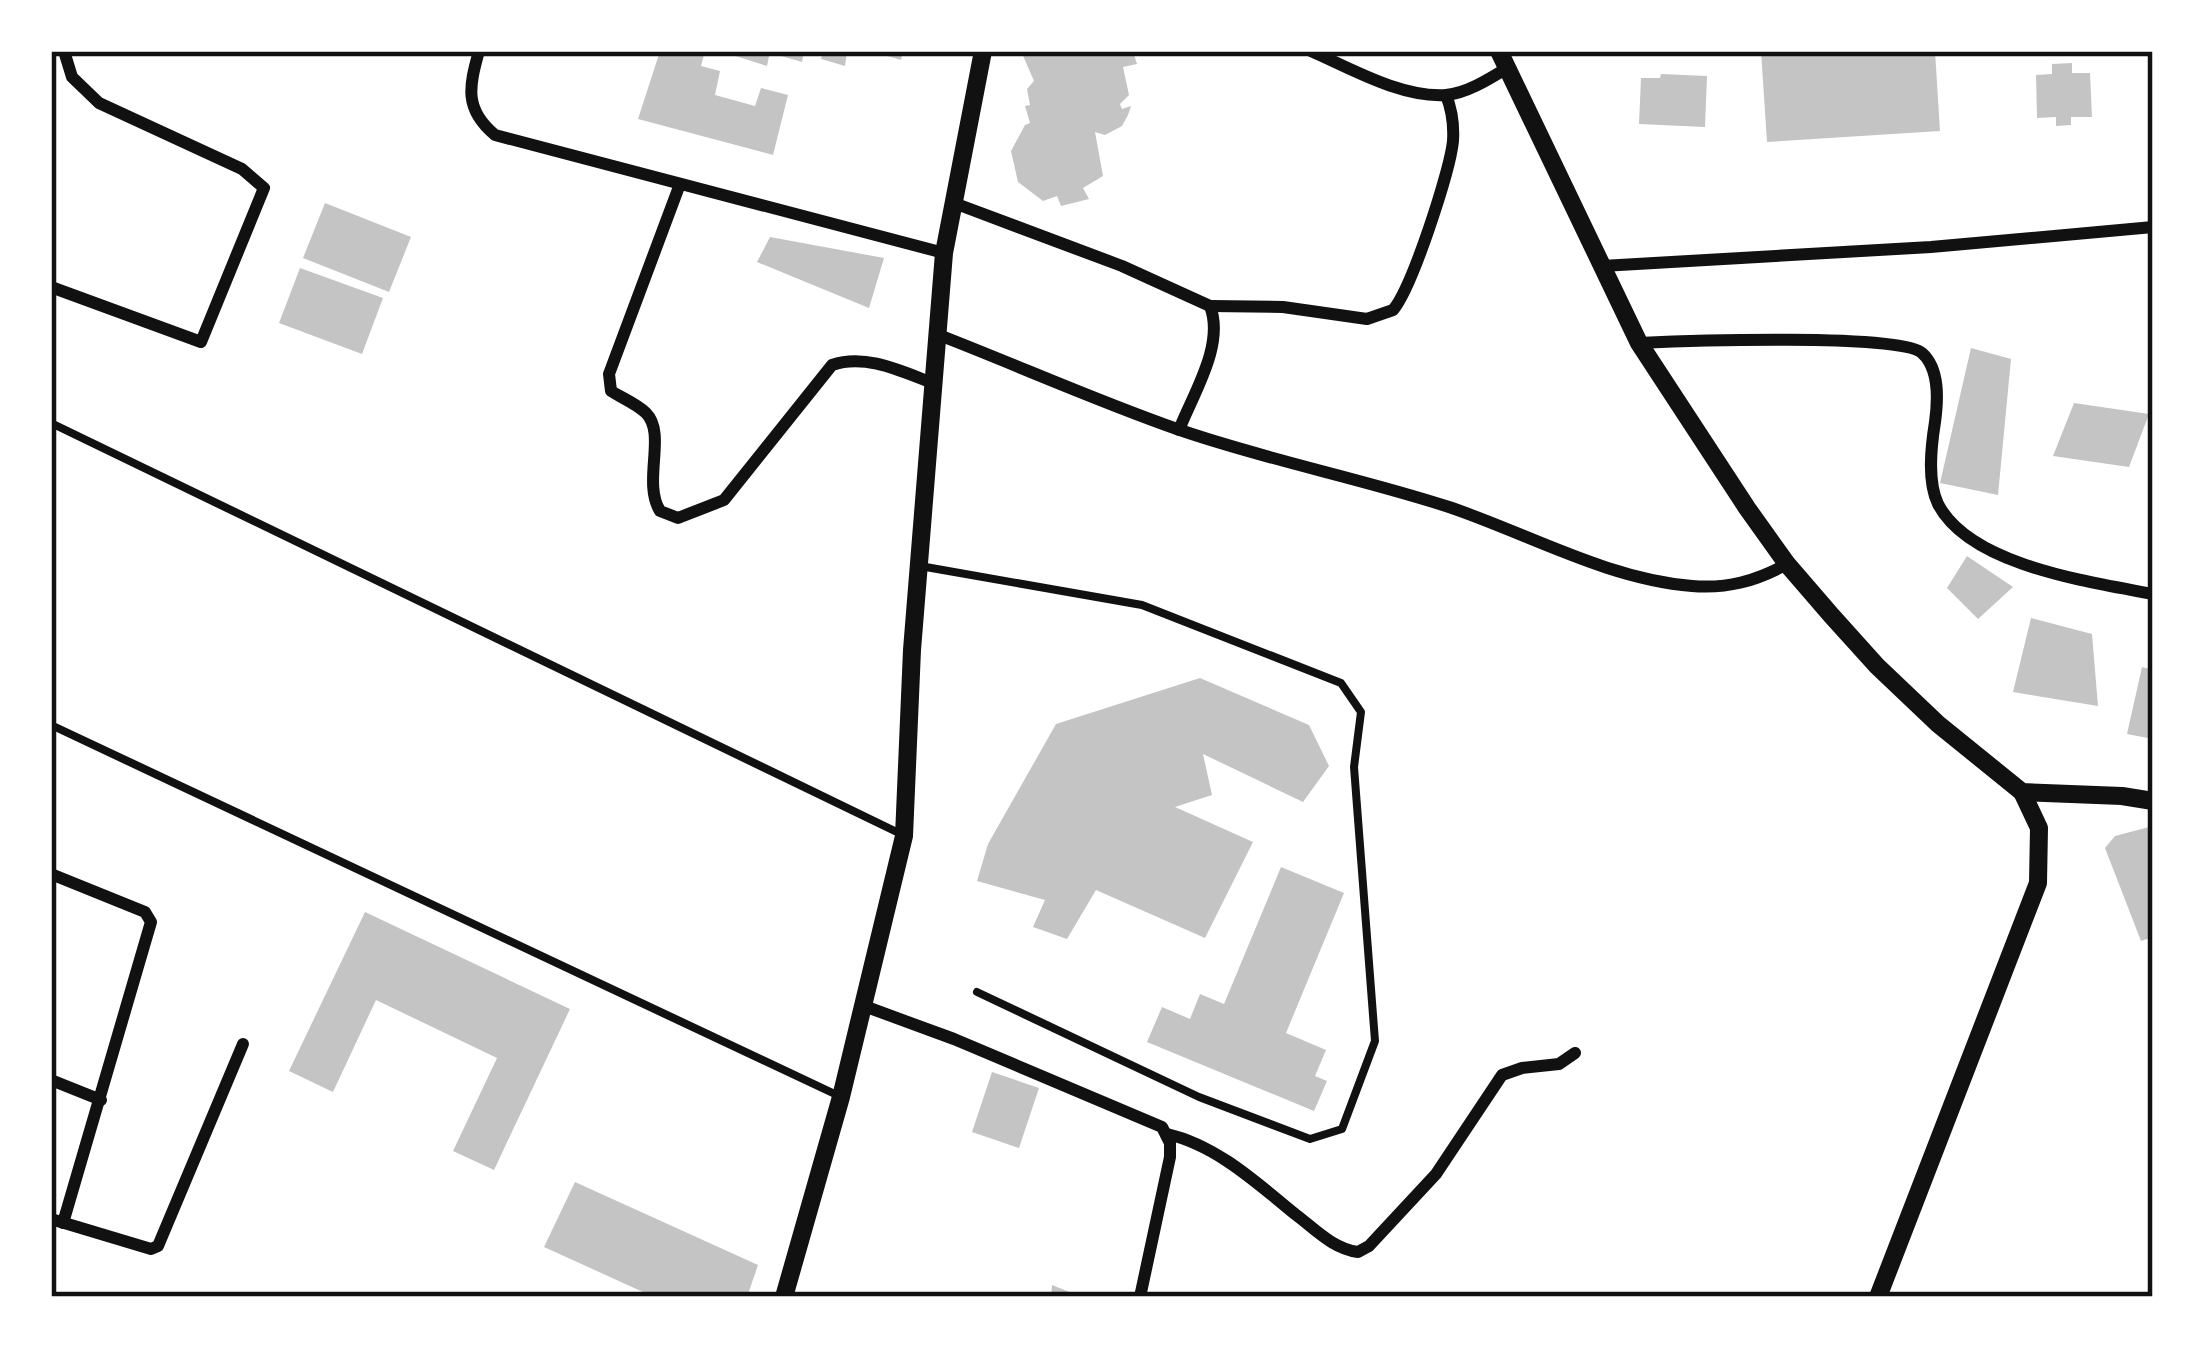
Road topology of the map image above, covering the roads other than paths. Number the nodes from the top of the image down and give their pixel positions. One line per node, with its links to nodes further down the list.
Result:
1 (64, 51): 12 (street)
2 (479, 51): 7 (street)
3 (983, 51): 8 (street)
4 (1311, 51): 6 (street)
5 (1503, 60): 6 (street); 11 (street)
6 (1446, 94): 13 (street)
7 (680, 184): 10 (street); 16 (street)
8 (954, 203): 10 (street); 13 (street)
9 (2153, 226): 11 (street)
10 (944, 254): 14 (street)
11 (1602, 266): 15 (street)
12 (51, 286)
13 (1210, 306): 18 (street)
14 (940, 334): 16 (street); 18 (street)
15 (1639, 343): 19 (street); 21 (street)
16 (935, 384): 20 (street)
17 (51, 423): 25 (lane)
18 (1179, 430): 19 (street)
19 (1787, 564): 23 (street)
20 (918, 566): 25 (street); 27 (lane)
21 (2153, 594)
22 (51, 725): 32 (lane)
23 (2023, 792): 24 (street); 38 (street)
24 (2153, 801)
25 (904, 836): 28 (street)
26 (51, 874): 33 (street)
27 (977, 992)
28 (864, 1006): 32 (street); 34 (street)
29 (243, 1044): 35 (street)
30 (1575, 1052): 34 (street)
31 (51, 1080): 33 (street)
32 (841, 1096): 36 (street)
33 (101, 1100): 35 (street)
34 (1167, 1134): 37 (street)
35 (57, 1221)
36 (784, 1297)
37 (1139, 1297)
38 (1878, 1297)

